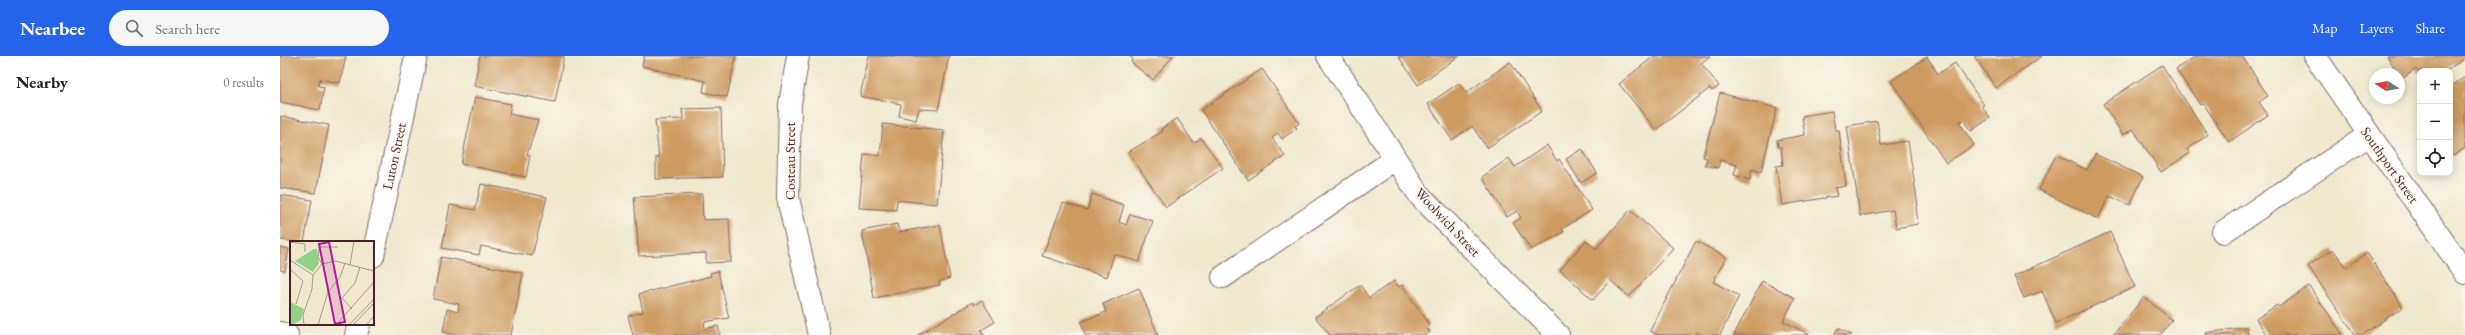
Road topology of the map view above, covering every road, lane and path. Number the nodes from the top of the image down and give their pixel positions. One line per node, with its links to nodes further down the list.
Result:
1 (416, 56): 8 (street, Luton Street)
2 (798, 56): 15 (street, Costeau Street)
3 (1328, 56): 6 (street, Woolwich Street)
4 (2315, 56): 5 (street, Southport Street)
5 (2369, 135): 7 (street); 9 (street, Southport Street)
6 (1395, 159): 10 (street); 16 (street, Woolwich Street)
7 (2223, 232)
8 (374, 251)
9 (2465, 273)
10 (1223, 277)
11 (358, 325): 14 (street)
12 (280, 332): 13 (street)
13 (287, 335)
14 (356, 335)
15 (819, 335)
16 (1558, 335)

